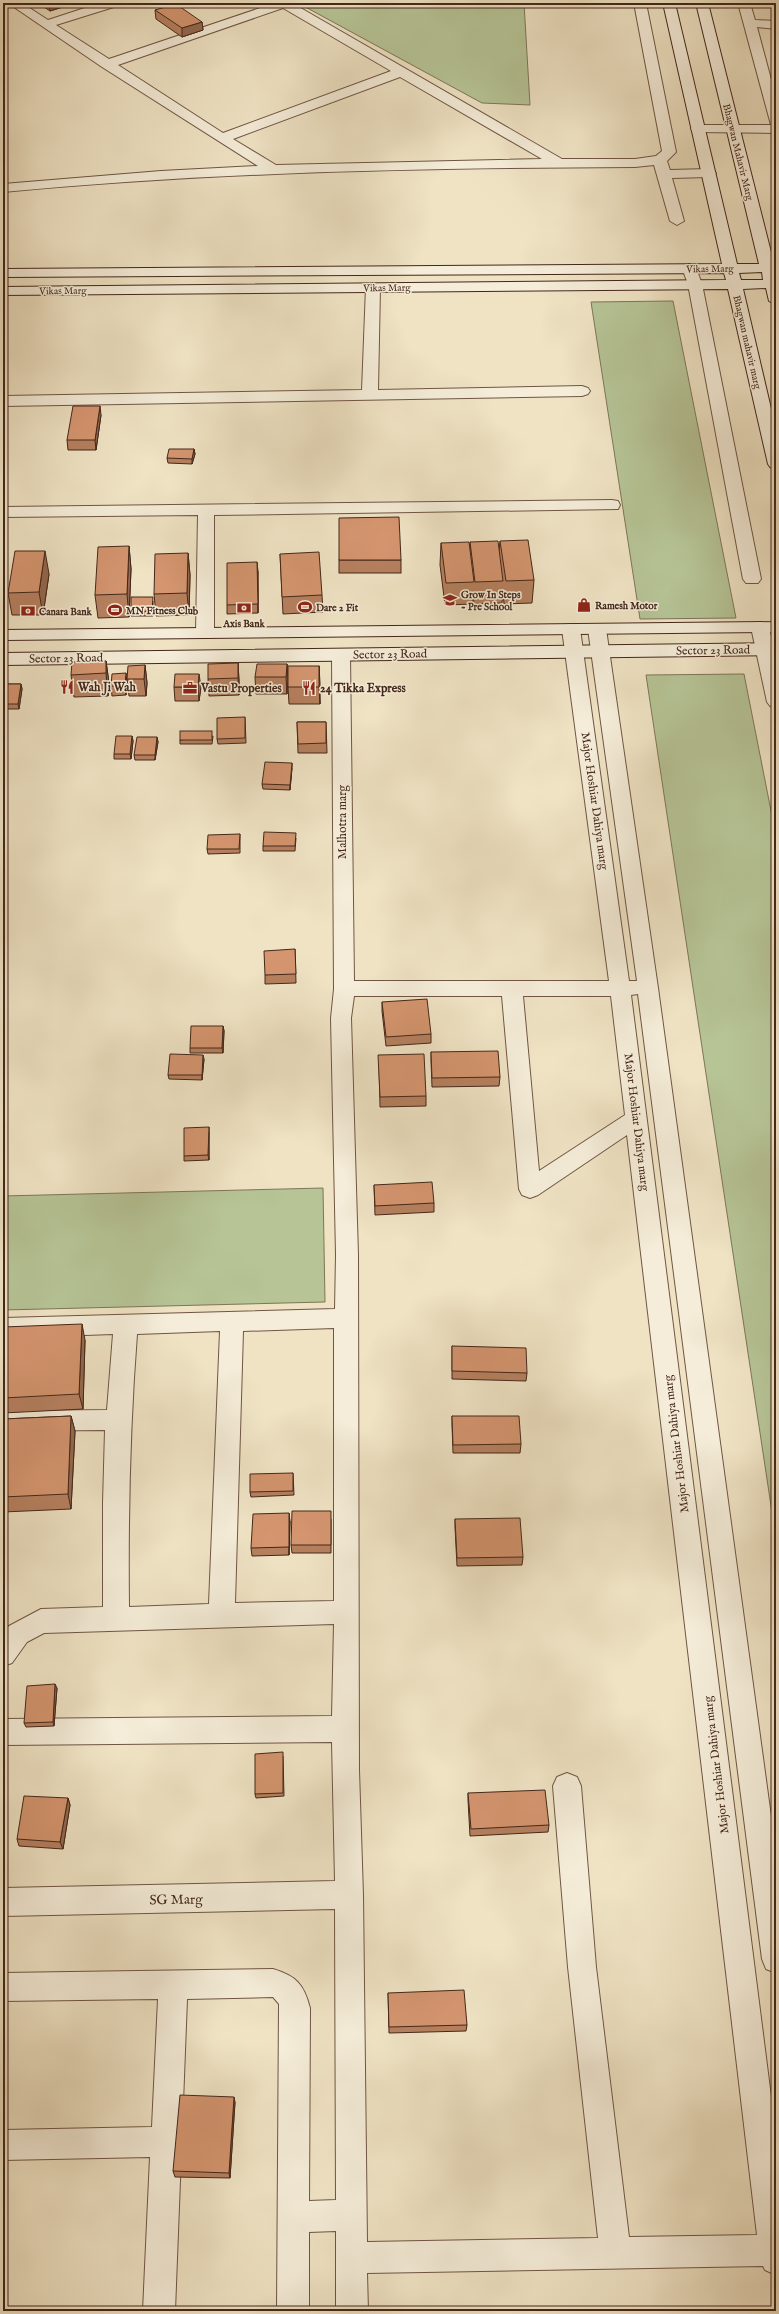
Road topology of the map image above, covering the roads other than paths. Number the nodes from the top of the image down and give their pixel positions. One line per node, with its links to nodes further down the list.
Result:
1 (113, 3): 10 (street)
2 (284, 3): 12 (street); 13 (street)
3 (640, 3): 19 (street)
4 (669, 3): 15 (street)
5 (702, 3): 16 (street, Bhagwan Mahavir Marg)
6 (744, 3): 9 (street)
7 (22, 4): 8 (street); 10 (street)
8 (3, 12)
9 (750, 23): 11 (street); 14 (street)
10 (47, 24): 12 (street)
11 (776, 24)
12 (107, 64): 18 (street)
13 (401, 72): 18 (street); 20 (street)
14 (776, 123)
15 (698, 129): 16 (street); 22 (street)
16 (734, 129): 17 (street); 28 (street, Bhagwan Mahavir Marg)
17 (776, 129)
18 (222, 138): 21 (street)
19 (660, 160): 20 (street); 23 (street)
20 (560, 164): 21 (street)
21 (273, 169): 24 (street)
22 (709, 173): 23 (street); 27 (street)
23 (664, 174): 25 (street)
24 (3, 188)
25 (677, 221)
26 (689, 268): 27 (street, Vikas Marg); 29 (street, Vikas Marg); 30 (street)
27 (731, 268): 28 (street, Vikas Marg); 31 (street, Bhagwan mahavir marg)
28 (768, 268): 32 (street, Bhagwan Mahavir Marg)
29 (3, 273)
30 (695, 284): 31 (street, Vikas Marg); 33 (street, Vikas Marg); 43 (street)
31 (734, 284): 32 (street, Vikas Marg); 39 (street, Bhagwan mahavir marg)
32 (772, 284): 35 (street, Bhagwan Mahavir Marg)
33 (373, 287): 34 (street, Vikas Marg); 37 (street)
34 (3, 291)
35 (776, 301)
36 (582, 391): 37 (street)
37 (370, 394): 38 (street)
38 (3, 401)
39 (776, 464)
40 (612, 505): 41 (street)
41 (206, 510): 42 (street); 46 (street)
42 (3, 512)
43 (752, 579)
44 (768, 627): 45 (street, Sector 23 Road); 49 (street)
45 (597, 629): 48 (street, Sector 23 Road); 50 (street)
46 (205, 633): 47 (street, Sector 23 Road); 48 (street, Sector 23 Road)
47 (3, 635)
48 (573, 641): 50 (street, Sector 23 Road); 51 (street, Sector 23 Road); 54 (street, Major Hoshiar Dahiya marg)
49 (771, 650): 50 (street, Sector 23 Road); 53 (street)
50 (600, 652): 55 (street)
51 (341, 655): 52 (street, Sector 23 Road); 56 (street, Malhotra marg)
52 (3, 659)
53 (776, 702)
54 (620, 988): 55 (street); 57 (street); 58 (street, Major Hoshiar Dahiya marg)
55 (648, 988): 74 (street)
56 (344, 989): 57 (street); 59 (street, Malhotra marg)
57 (512, 990): 58 (street)
58 (636, 1118): 81 (street, Major Hoshiar Dahiya marg)
59 (346, 1318): 60 (street); 65 (street, Malhotra marg)
60 (232, 1321): 61 (street); 66 (street)
61 (126, 1325): 62 (street); 63 (street)
62 (3, 1328)
63 (118, 1420): 64 (street); 67 (street)
64 (3, 1421)
65 (347, 1612): 66 (street); 69 (street, Malhotra marg)
66 (222, 1615): 67 (street)
67 (116, 1617): 68 (street)
68 (3, 1654)
69 (346, 1729): 70 (street); 72 (street, Malhotra marg)
70 (3, 1732)
71 (567, 1786): 82 (street)
72 (349, 1895): 73 (street, SG Marg); 79 (street, Malhotra marg)
73 (3, 1902)
74 (776, 1959)
75 (173, 1985): 76 (street); 77 (street); 80 (street)
76 (3, 1987)
77 (166, 2142): 78 (street); 84 (street)
78 (3, 2145)
79 (351, 2215): 80 (street); 83 (street, Malhotra marg)
80 (292, 2217): 85 (street)
81 (776, 2253): 82 (street)
82 (616, 2254): 83 (street)
83 (351, 2258): 86 (street, Malhotra marg)
84 (159, 2311)
85 (293, 2311)
86 (352, 2311)

